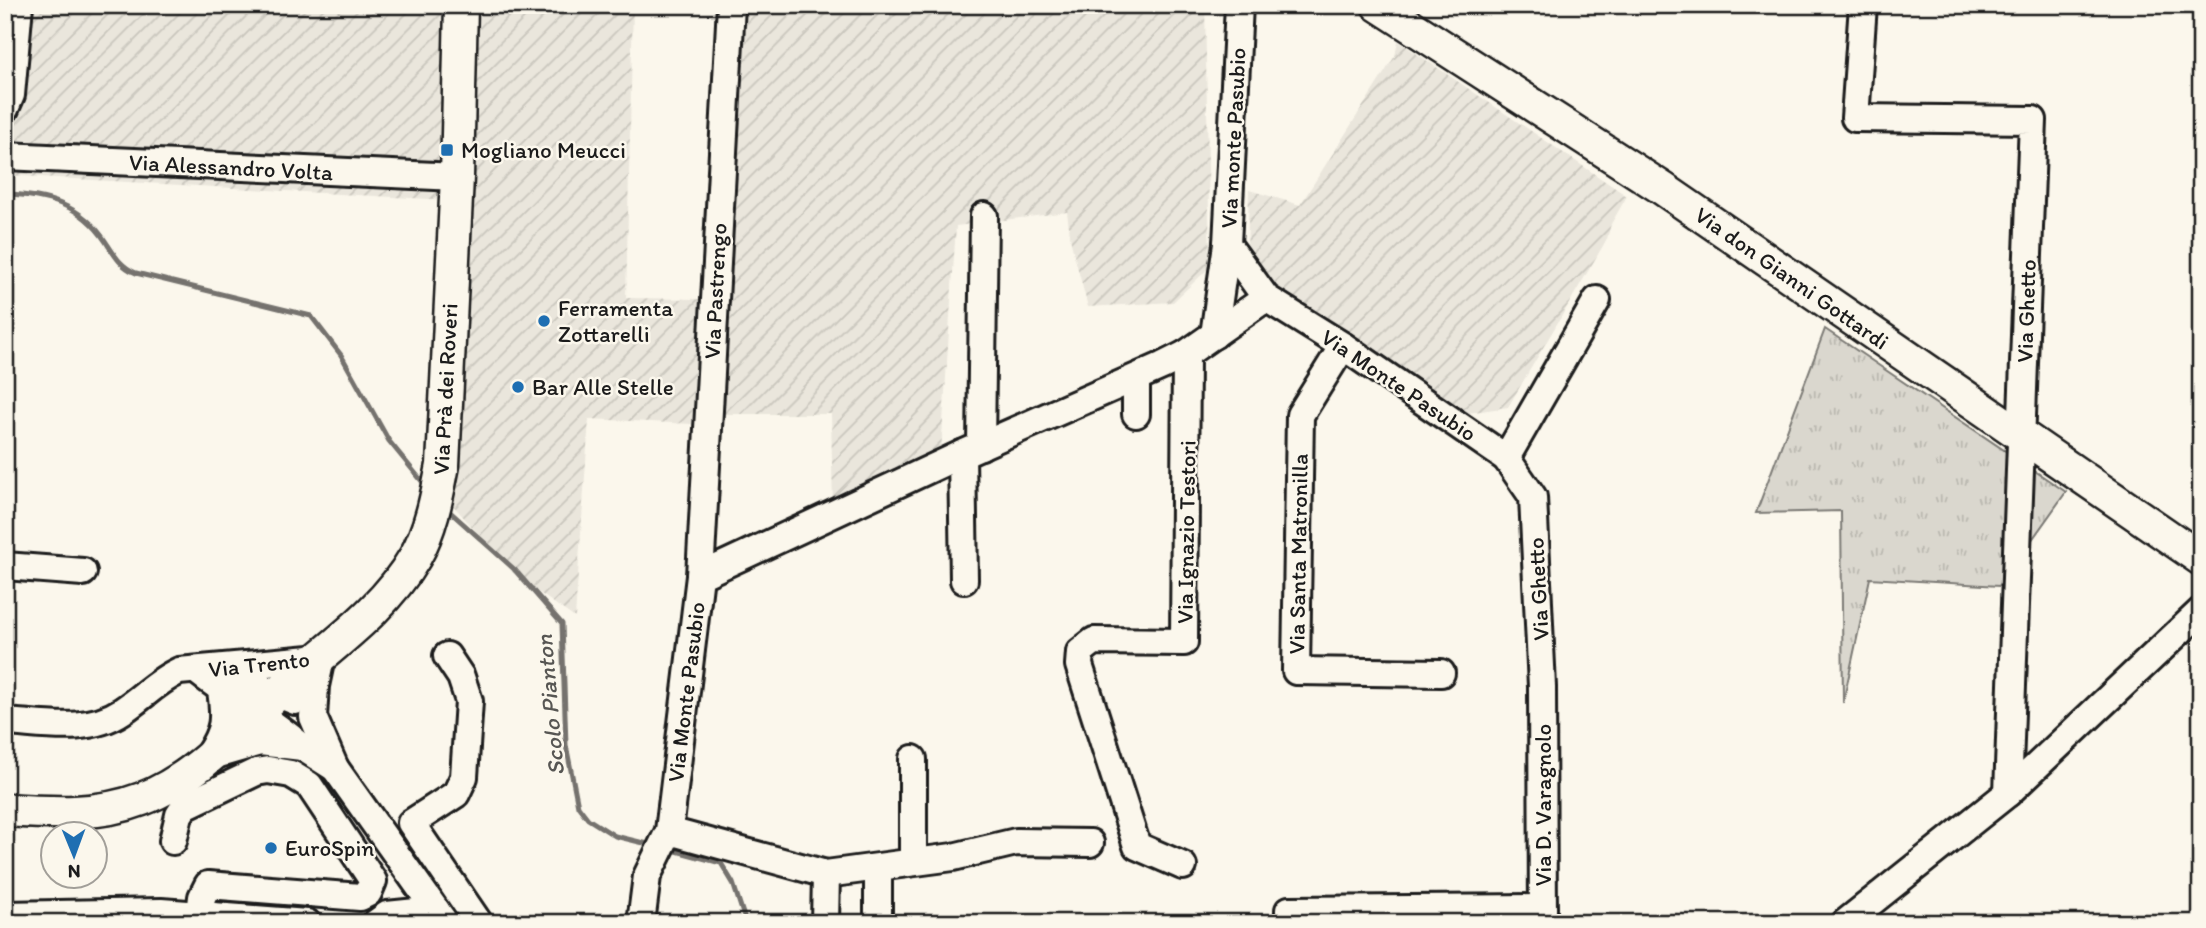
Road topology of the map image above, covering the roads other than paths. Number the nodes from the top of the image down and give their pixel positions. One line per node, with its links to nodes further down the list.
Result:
1 (19, 5): 9 (street)
2 (461, 5): 11 (main road, Via Prà dei Roveri)
3 (731, 5): 27 (street, Via Pastrengo)
4 (1228, 5): 8 (street, Via monte Pasubio)
5 (1239, 5): 8 (street, Via monte Pasubio)
6 (1378, 5): 21 (main road, Via don Gianni Gottardi)
7 (1863, 5): 21 (street, Via Ghetto)
8 (1238, 32): 13 (street, Via monte Pasubio)
9 (5, 109)
10 (5, 156): 11 (street, Via Alessandro Volta)
11 (457, 177): 31 (main road, Via Prà dei Roveri)
12 (984, 216): 22 (street)
13 (1227, 244): 14 (street, Via monte Pasubio); 16 (street, Via monte Pasubio)
14 (1266, 298): 16 (street, Via Monte Pasubio); 17 (street, Via Monte Pasubio)
15 (1597, 300): 23 (street)
16 (1214, 334): 18 (street, Via Monte Pasubio)
17 (1343, 346): 23 (street, Via Monte Pasubio); 33 (street, Via Santa Matronilla)
18 (1186, 354): 19 (street, Via Monte Pasubio); 50 (street, Via Ignazio Testori)
19 (1136, 379): 20 (street); 22 (street, Via Monte Pasubio)
20 (1136, 414)
21 (2022, 437): 24 (main road, Via don Gianni Gottardi); 43 (street, Via Ghetto)
22 (972, 450): 27 (street, Via Monte Pasubio); 28 (street)
23 (1506, 458): 34 (street, Via Ghetto)
24 (2201, 559)
25 (5, 566): 26 (street)
26 (83, 572)
27 (699, 576): 45 (street, Via Monte Pasubio)
28 (964, 580)
29 (2201, 611): 43 (street)
30 (447, 656): 60 (street)
31 (321, 658): 32 (street, Via Trento); 36 (main road, Via Prà dei Roveri); 37 (street)
32 (196, 670): 35 (street, Via Trento); 36 (street, Via Trento); 38 (street, Via Trento)
33 (1441, 673)
34 (1542, 687): 55 (street, Via D. Varagnolo)
35 (221, 690): 36 (street, Via Trento); 40 (street, Via Trento)
36 (268, 703): 37 (street); 39 (street); 40 (main road, Via Prà dei Roveri)
37 (313, 718): 42 (street)
38 (5, 722)
39 (302, 747): 40 (street); 42 (street)
40 (206, 758): 44 (main road, Via Prà dei Roveri)
41 (913, 760): 49 (street)
42 (335, 768): 48 (street)
43 (2008, 793): 65 (street)
44 (5, 810)
45 (667, 836): 52 (street); 61 (street, Via Monte Pasubio)
46 (173, 841): 53 (street)
47 (1090, 843): 49 (street)
48 (403, 861): 57 (street); 58 (street)
49 (913, 861): 51 (street)
50 (1183, 866)
51 (878, 869): 52 (street); 63 (street)
52 (826, 874): 62 (street)
53 (201, 914): 56 (street); 59 (street)
54 (5, 915): 56 (street)
55 (1543, 915): 64 (street)
56 (161, 917)
57 (382, 919): 58 (street)
58 (437, 919)
59 (307, 923)
60 (479, 923)
61 (640, 923)
62 (825, 923)
63 (878, 923)
64 (1289, 923)
65 (1845, 923)

